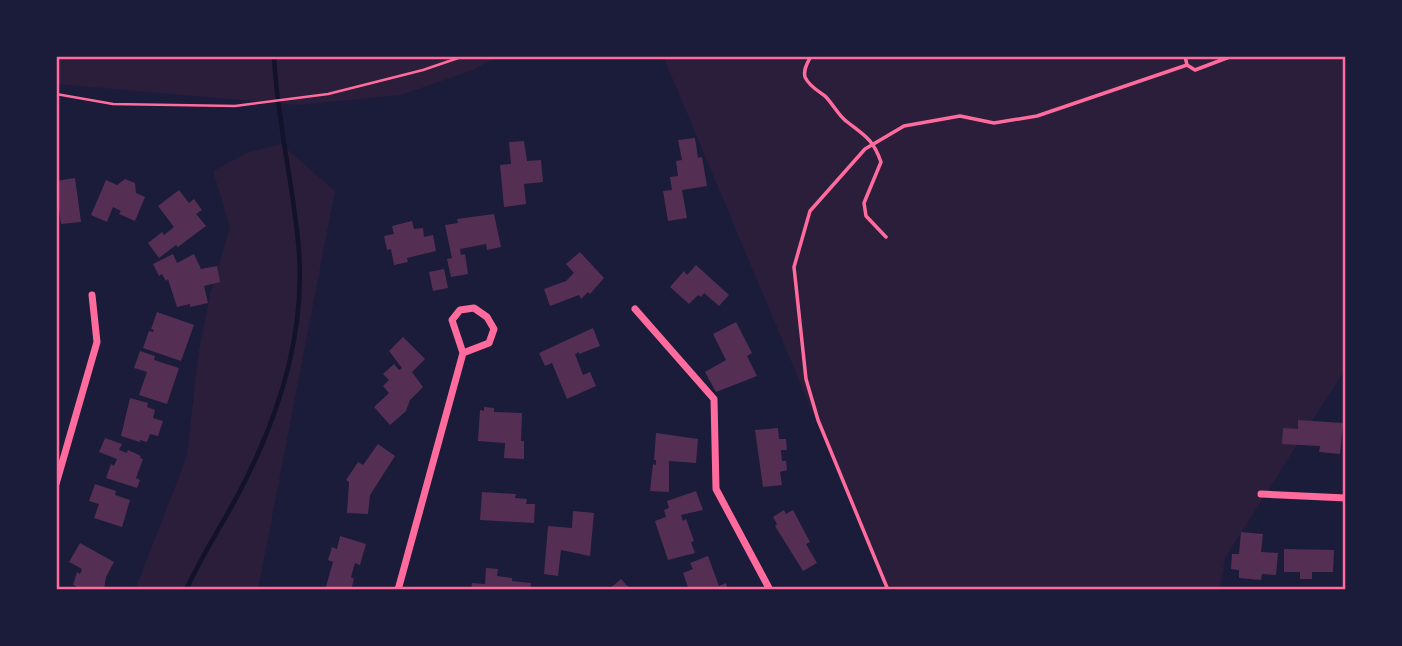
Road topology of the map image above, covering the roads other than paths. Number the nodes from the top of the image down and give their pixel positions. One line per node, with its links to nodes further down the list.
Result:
1 (811, 56): 5 (lane)
2 (1185, 56): 4 (lane)
3 (1232, 56): 4 (lane)
4 (1187, 65): 5 (lane)
5 (873, 144): 6 (lane); 15 (lane)
6 (886, 237)
7 (92, 295): 10 (street)
8 (635, 309): 14 (street)
9 (463, 353): 9 (street); 13 (street)
10 (56, 484)
11 (1261, 494): 12 (street)
12 (1346, 498)
13 (398, 590)
14 (770, 590)
15 (888, 590)

